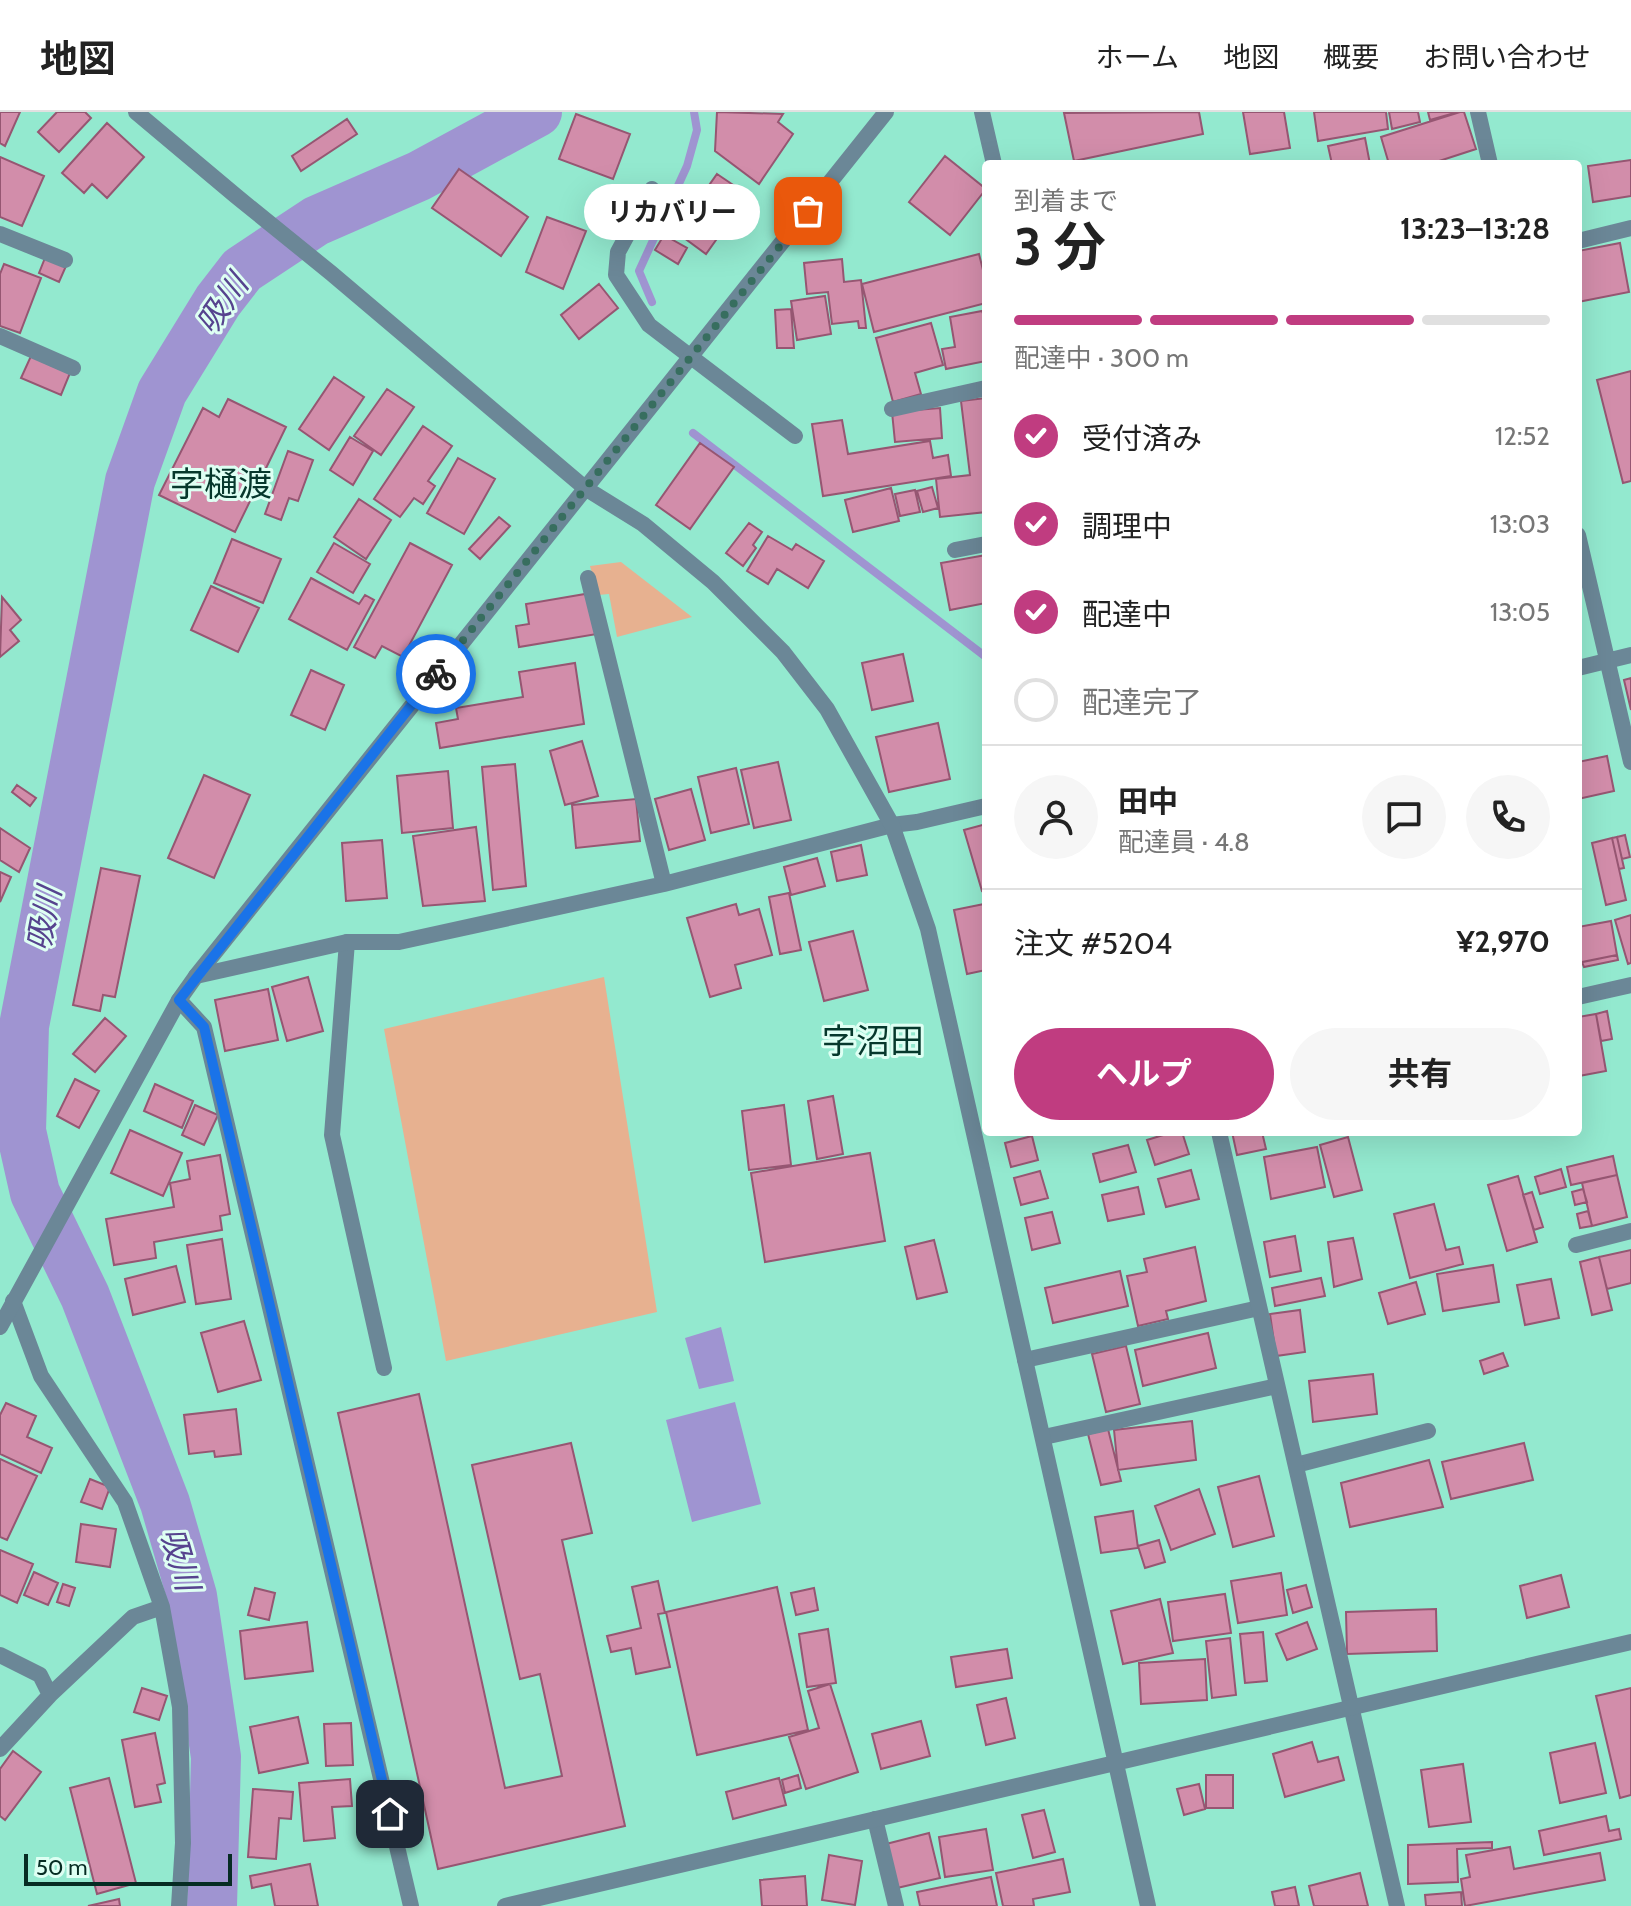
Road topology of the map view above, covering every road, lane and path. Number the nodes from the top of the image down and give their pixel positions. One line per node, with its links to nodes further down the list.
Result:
1 (136, 112): 18 (street)
2 (886, 112): 13 (street)
3 (982, 112): 5 (street)
4 (1478, 112): 6 (street)
5 (993, 160)
6 (1489, 160)
7 (652, 189): 13 (street)
8 (1631, 228): 10 (street)
9 (0, 234): 11 (street)
10 (1582, 240)
11 (65, 260)
12 (0, 336): 14 (street)
13 (691, 359): 17 (street); 18 (street)
14 (73, 368)
15 (982, 389): 16 (street)
16 (892, 409)
17 (795, 436)
18 (585, 488): 28 (street); 31 (street)
19 (982, 545): 20 (street)
20 (955, 550)
21 (1582, 552): 24 (street)
22 (588, 578): 29 (street)
23 (1631, 655): 24 (street)
24 (1607, 661): 25 (street); 26 (street)
25 (1582, 667)
26 (1631, 762)
27 (982, 807): 28 (street)
28 (892, 825): 29 (street); 41 (street)
29 (664, 884): 30 (street)
30 (347, 942): 31 (street); 42 (street)
31 (196, 976): 34 (street)
32 (1631, 985): 33 (street)
33 (1582, 996)
34 (179, 1000): 38 (street); 56 (street)
35 (1220, 1136): 39 (street)
36 (1631, 1231): 37 (street)
37 (1576, 1245)
38 (13, 1301): 40 (street); 47 (street)
39 (1259, 1308): 41 (street); 43 (street)
40 (0, 1327)
41 (1025, 1360): 45 (street)
42 (384, 1368)
43 (1277, 1386): 45 (street); 46 (street)
44 (1428, 1431): 46 (street)
45 (1044, 1437): 53 (street)
46 (1296, 1465): 51 (street)
47 (162, 1607): 50 (street); 55 (street)
48 (1631, 1642): 51 (street)
49 (0, 1655): 50 (street)
50 (50, 1695): 52 (street)
51 (1352, 1707): 53 (street); 60 (street)
52 (0, 1749)
53 (1116, 1761): 54 (street); 59 (street)
54 (875, 1819): 57 (street); 58 (street)
55 (179, 1906)
56 (411, 1906)
57 (505, 1906)
58 (896, 1906)
59 (1148, 1906)
60 (1397, 1906)

